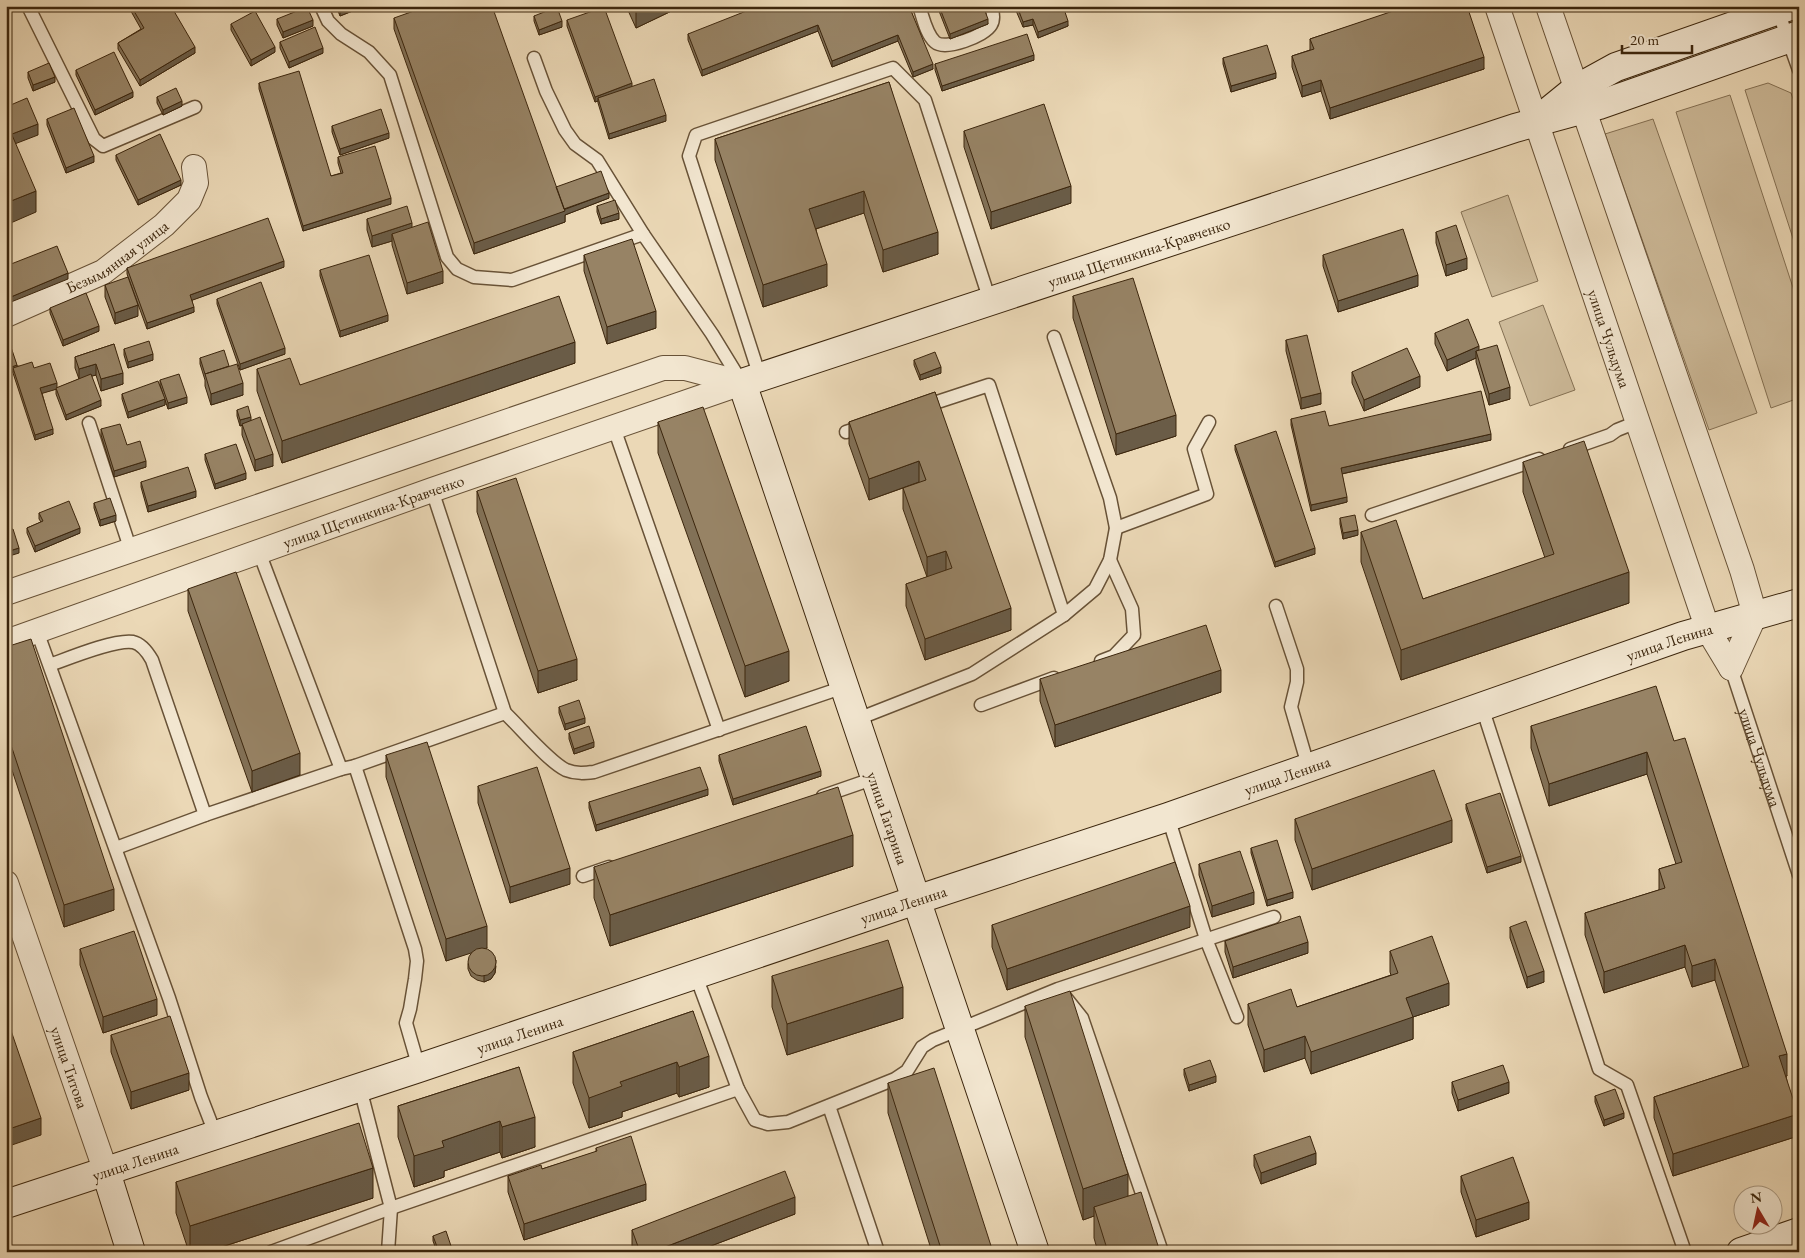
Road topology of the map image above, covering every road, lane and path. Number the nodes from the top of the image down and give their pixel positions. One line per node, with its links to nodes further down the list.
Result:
1 (28, 6): 12 (lane)
2 (321, 6): 15 (lane)
3 (919, 6): 4 (lane)
4 (991, 6)
5 (1497, 6): 13 (street, улица Чульдума)
6 (1548, 6): 11 (street)
7 (1784, 8): 8 (lane); 11 (street, улица Щетинкина-Кравченко)
8 (1793, 37): 10 (lane); 11 (street, улица Щетинкина-Кравченко)
9 (534, 58): 15 (lane)
10 (1799, 70)
11 (1580, 99): 13 (street, улица Щетинкина-Кравченко); 37 (street)
12 (195, 106)
13 (1535, 122): 16 (street, улица Щетинкина-Кравченко); 22 (street, улица Чульдума)
14 (194, 167): 17 (street, Безымянная улица)
15 (643, 234): 19 (lane)
16 (990, 301): 19 (street, улица Щетинкина-Кравченко); 19 (lane)
17 (6, 315)
18 (1054, 337): 29 (lane)
19 (751, 380): 25 (street, улица Щетинкина-Кравченко); 30 (street); 45 (street, улица Гагарина)
20 (908, 411): 36 (lane)
21 (1209, 422): 29 (lane)
22 (1637, 422): 28 (lane); 38 (street, улица Чульдума)
23 (89, 423): 30 (lane)
24 (873, 423): 26 (lane)
25 (614, 428): 27 (street, улица Щетинкина-Кравченко); 50 (lane)
26 (846, 432)
27 (432, 490): 31 (street, улица Щетинкина-Кравченко); 48 (lane)
28 (1372, 516)
29 (1116, 528): 32 (lane)
30 (131, 550): 33 (street)
31 (260, 552): 39 (street, улица Щетинкина-Кравченко); 52 (lane)
32 (1110, 560): 36 (lane); 42 (lane)
33 (6, 593)
34 (1799, 603): 37 (street, улица Ленина)
35 (1276, 606): 53 (lane)
36 (1064, 615): 49 (lane)
37 (1755, 616): 38 (street, улица Ленина); 43 (street)
38 (1708, 630): 43 (street, улица Чульдума); 47 (street, улица Ленина)
39 (37, 632): 40 (street, улица Щетинкина-Кравченко); 41 (lane)
40 (6, 642)
41 (50, 665): 56 (lane); 58 (lane)
42 (1088, 666)
43 (1731, 668): 60 (lane, улица Чульдума)
44 (1070, 672): 46 (lane)
45 (844, 687): 49 (street, улица Гагарина); 50 (lane)
46 (981, 705)
47 (1482, 707): 53 (street, улица Ленина); 86 (lane)
48 (505, 712): 50 (lane); 51 (lane)
49 (855, 720): 54 (street, улица Гагарина)
50 (719, 730)
51 (355, 766): 52 (lane); 71 (lane)
52 (340, 769): 56 (lane)
53 (1309, 769): 57 (street, улица Ленина)
54 (875, 778): 55 (lane); 63 (street, улица Гагарина)
55 (808, 800)
56 (205, 815): 58 (lane)
57 (1168, 817): 63 (street, улица Ленина); 66 (lane)
58 (116, 848): 75 (lane)
59 (621, 863): 61 (lane)
60 (1799, 875)
61 (583, 876)
62 (6, 883): 65 (street, улица Титова)
63 (916, 900): 67 (street, улица Ленина); 70 (street, улица Гагарина)
64 (1274, 917): 66 (lane)
65 (13, 923): 76 (street, улица Титова)
66 (1206, 939): 68 (lane); 69 (lane)
67 (696, 976): 71 (street, улица Ленина); 73 (lane)
68 (1058, 989): 70 (lane); 85 (lane)
69 (1237, 1017)
70 (961, 1030): 74 (lane); 84 (street, улица Гагарина)
71 (420, 1068): 72 (street, улица Ленина)
72 (360, 1088): 75 (street, улица Ленина); 78 (lane)
73 (738, 1089): 74 (lane); 78 (lane)
74 (828, 1106): 83 (lane)
75 (216, 1136): 76 (street, улица Ленина)
76 (106, 1172): 77 (street, улица Ленина); 80 (street, улица Титова)
77 (6, 1204)
78 (391, 1208): 81 (lane); 82 (lane)
79 (1799, 1232): 87 (street)
80 (131, 1252)
81 (271, 1252)
82 (388, 1252)
83 (878, 1252)
84 (1035, 1252)
85 (1162, 1252)
86 (1685, 1252)
87 (1741, 1252)

